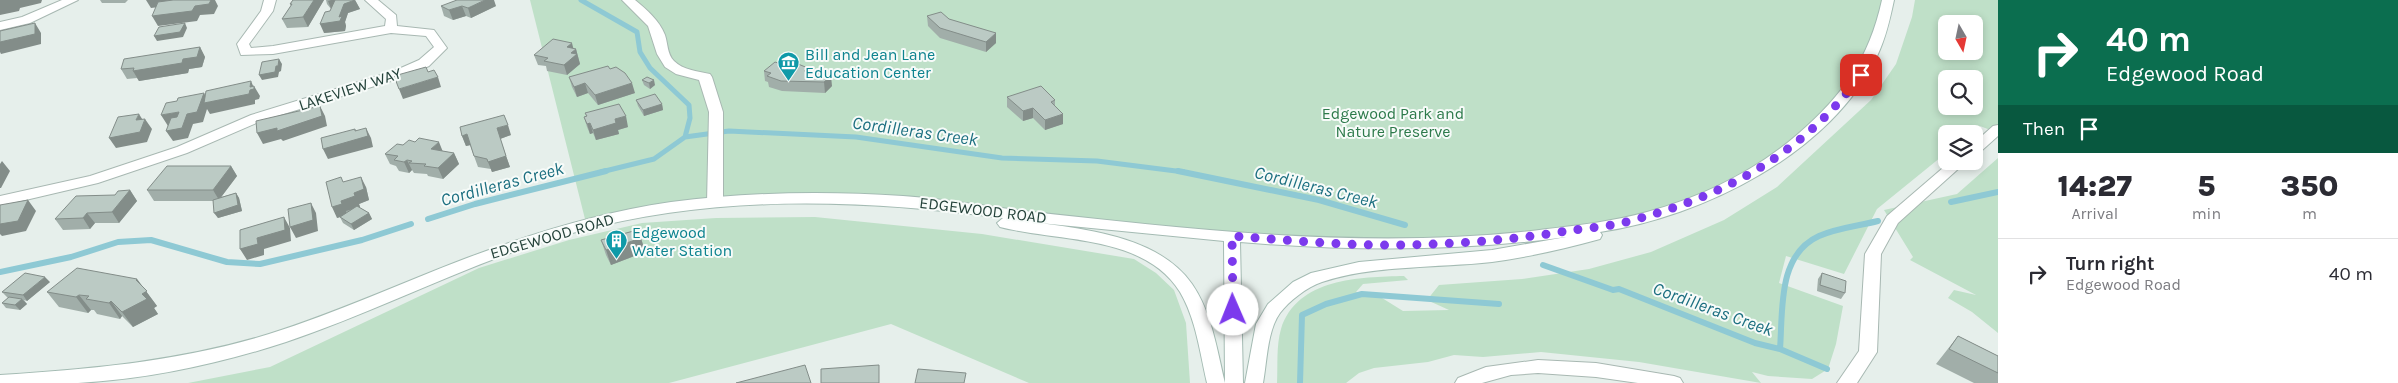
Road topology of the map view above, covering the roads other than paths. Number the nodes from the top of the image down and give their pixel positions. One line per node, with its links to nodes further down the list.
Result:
1 (72, 0): 6 (main road)
2 (270, 0): 7 (main road, LAKEVIEW WAY)
3 (371, 0): 7 (main road)
4 (628, 0): 13 (main road)
5 (1888, 0): 14 (main road, EDGEWOOD ROAD)
6 (0, 26)
7 (391, 29): 12 (main road, LAKEVIEW WAY)
8 (1998, 129): 9 (main road)
9 (1983, 142)
10 (1950, 170): 22 (main road)
11 (825, 198): 13 (main road, EDGEWOOD ROAD); 15 (main road, EDGEWOOD ROAD); 17 (main road)
12 (0, 202)
13 (714, 203): 16 (main road, EDGEWOOD ROAD)
14 (1625, 222): 15 (main road, EDGEWOOD ROAD); 19 (main road)
15 (1232, 236): 18 (main road)
16 (0, 382)
17 (1216, 383)
18 (1234, 383)
19 (1254, 383)
20 (1464, 383): 21 (main road)
21 (1674, 383)
22 (1846, 383)

